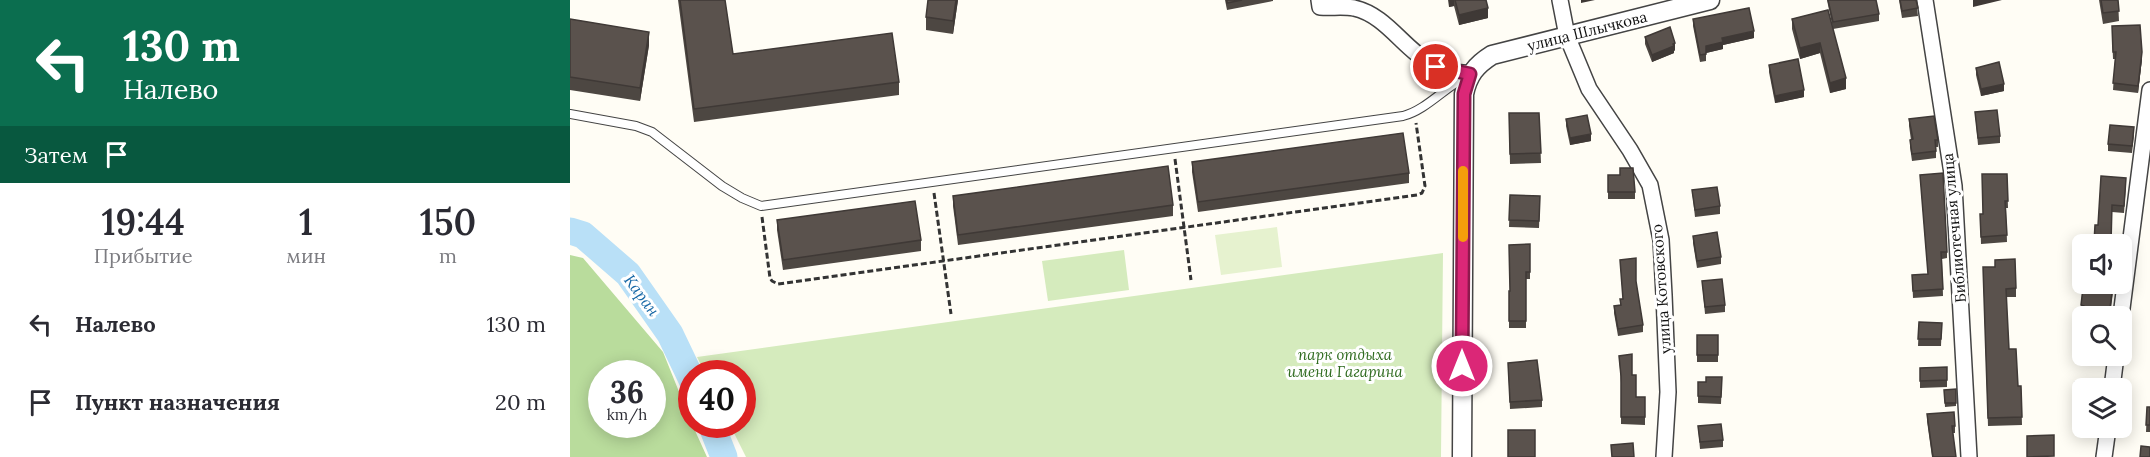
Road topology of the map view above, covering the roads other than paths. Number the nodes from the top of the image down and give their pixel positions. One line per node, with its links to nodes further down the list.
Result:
1 (1319, 0): 6 (street)
2 (1560, 0): 5 (street, улица Котовского)
3 (1710, 0): 5 (street, улица Шлычкова)
4 (1925, 0): 13 (street, Библиотечная улица)
5 (1567, 36): 6 (street, улица Шлычкова); 12 (street, улица Котовского)
6 (1470, 74): 8 (lane); 11 (street)
7 (2150, 90): 9 (street)
8 (570, 114)
9 (2122, 306)
10 (2107, 438): 14 (street)
11 (1462, 457)
12 (1664, 457)
13 (1969, 457)
14 (2104, 457)

